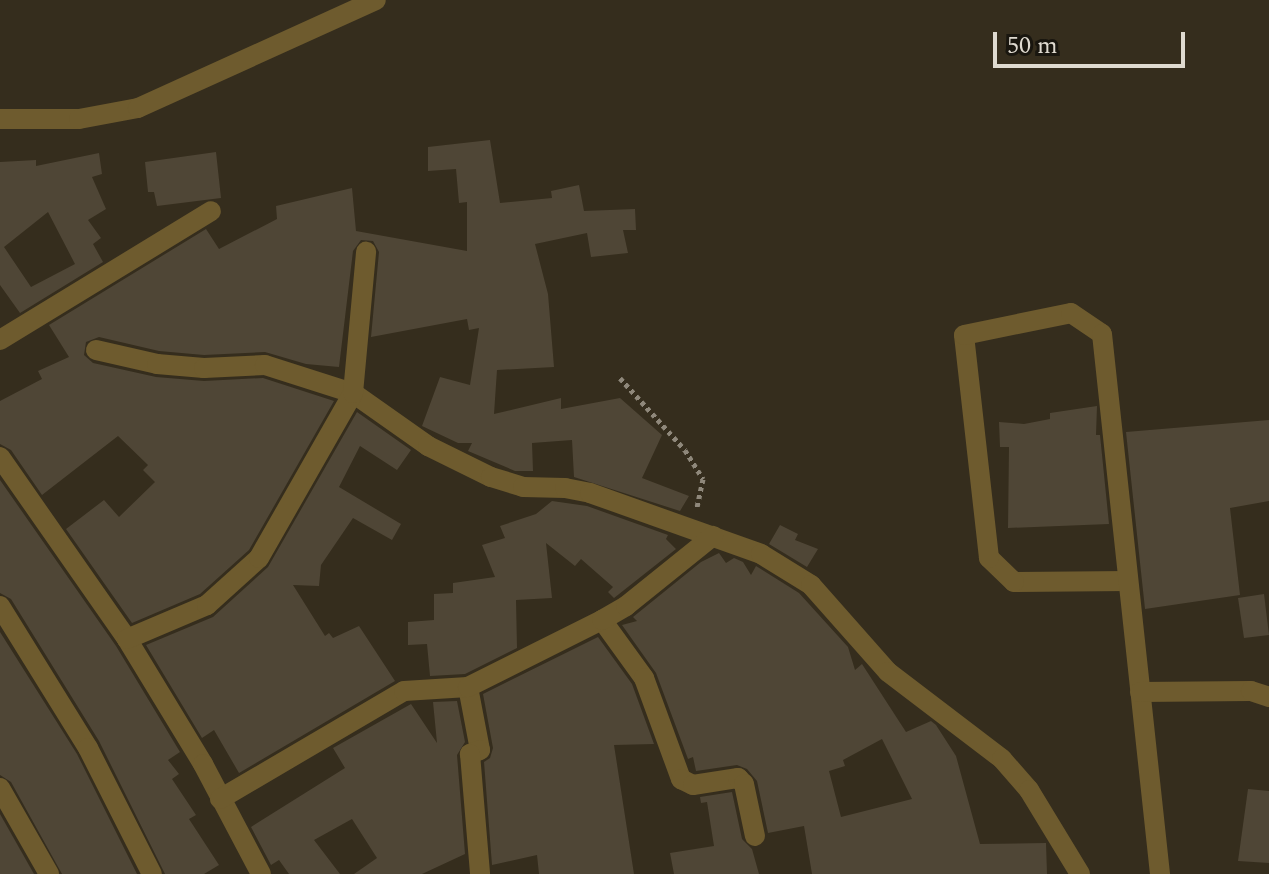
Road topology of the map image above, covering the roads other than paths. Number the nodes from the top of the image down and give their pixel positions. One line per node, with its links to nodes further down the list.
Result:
1 (376, 0): 2 (street)
2 (0, 119)
3 (211, 211): 5 (street)
4 (366, 252): 7 (street)
5 (0, 340)
6 (96, 350): 7 (street)
7 (353, 393): 9 (street); 13 (street)
8 (0, 457): 13 (street)
9 (713, 536): 12 (street); 24 (street)
10 (1128, 581): 10 (street); 16 (street)
11 (0, 606): 21 (street)
12 (602, 620): 14 (street); 19 (street)
13 (127, 639): 18 (street)
14 (468, 687): 18 (street); 23 (street)
15 (1263, 690): 16 (street)
16 (1140, 692): 25 (street)
17 (0, 788): 20 (street)
18 (220, 799): 22 (street)
19 (755, 836)
20 (49, 874)
21 (152, 874)
22 (261, 874)
23 (480, 874)
24 (1080, 874)
25 (1160, 874)

